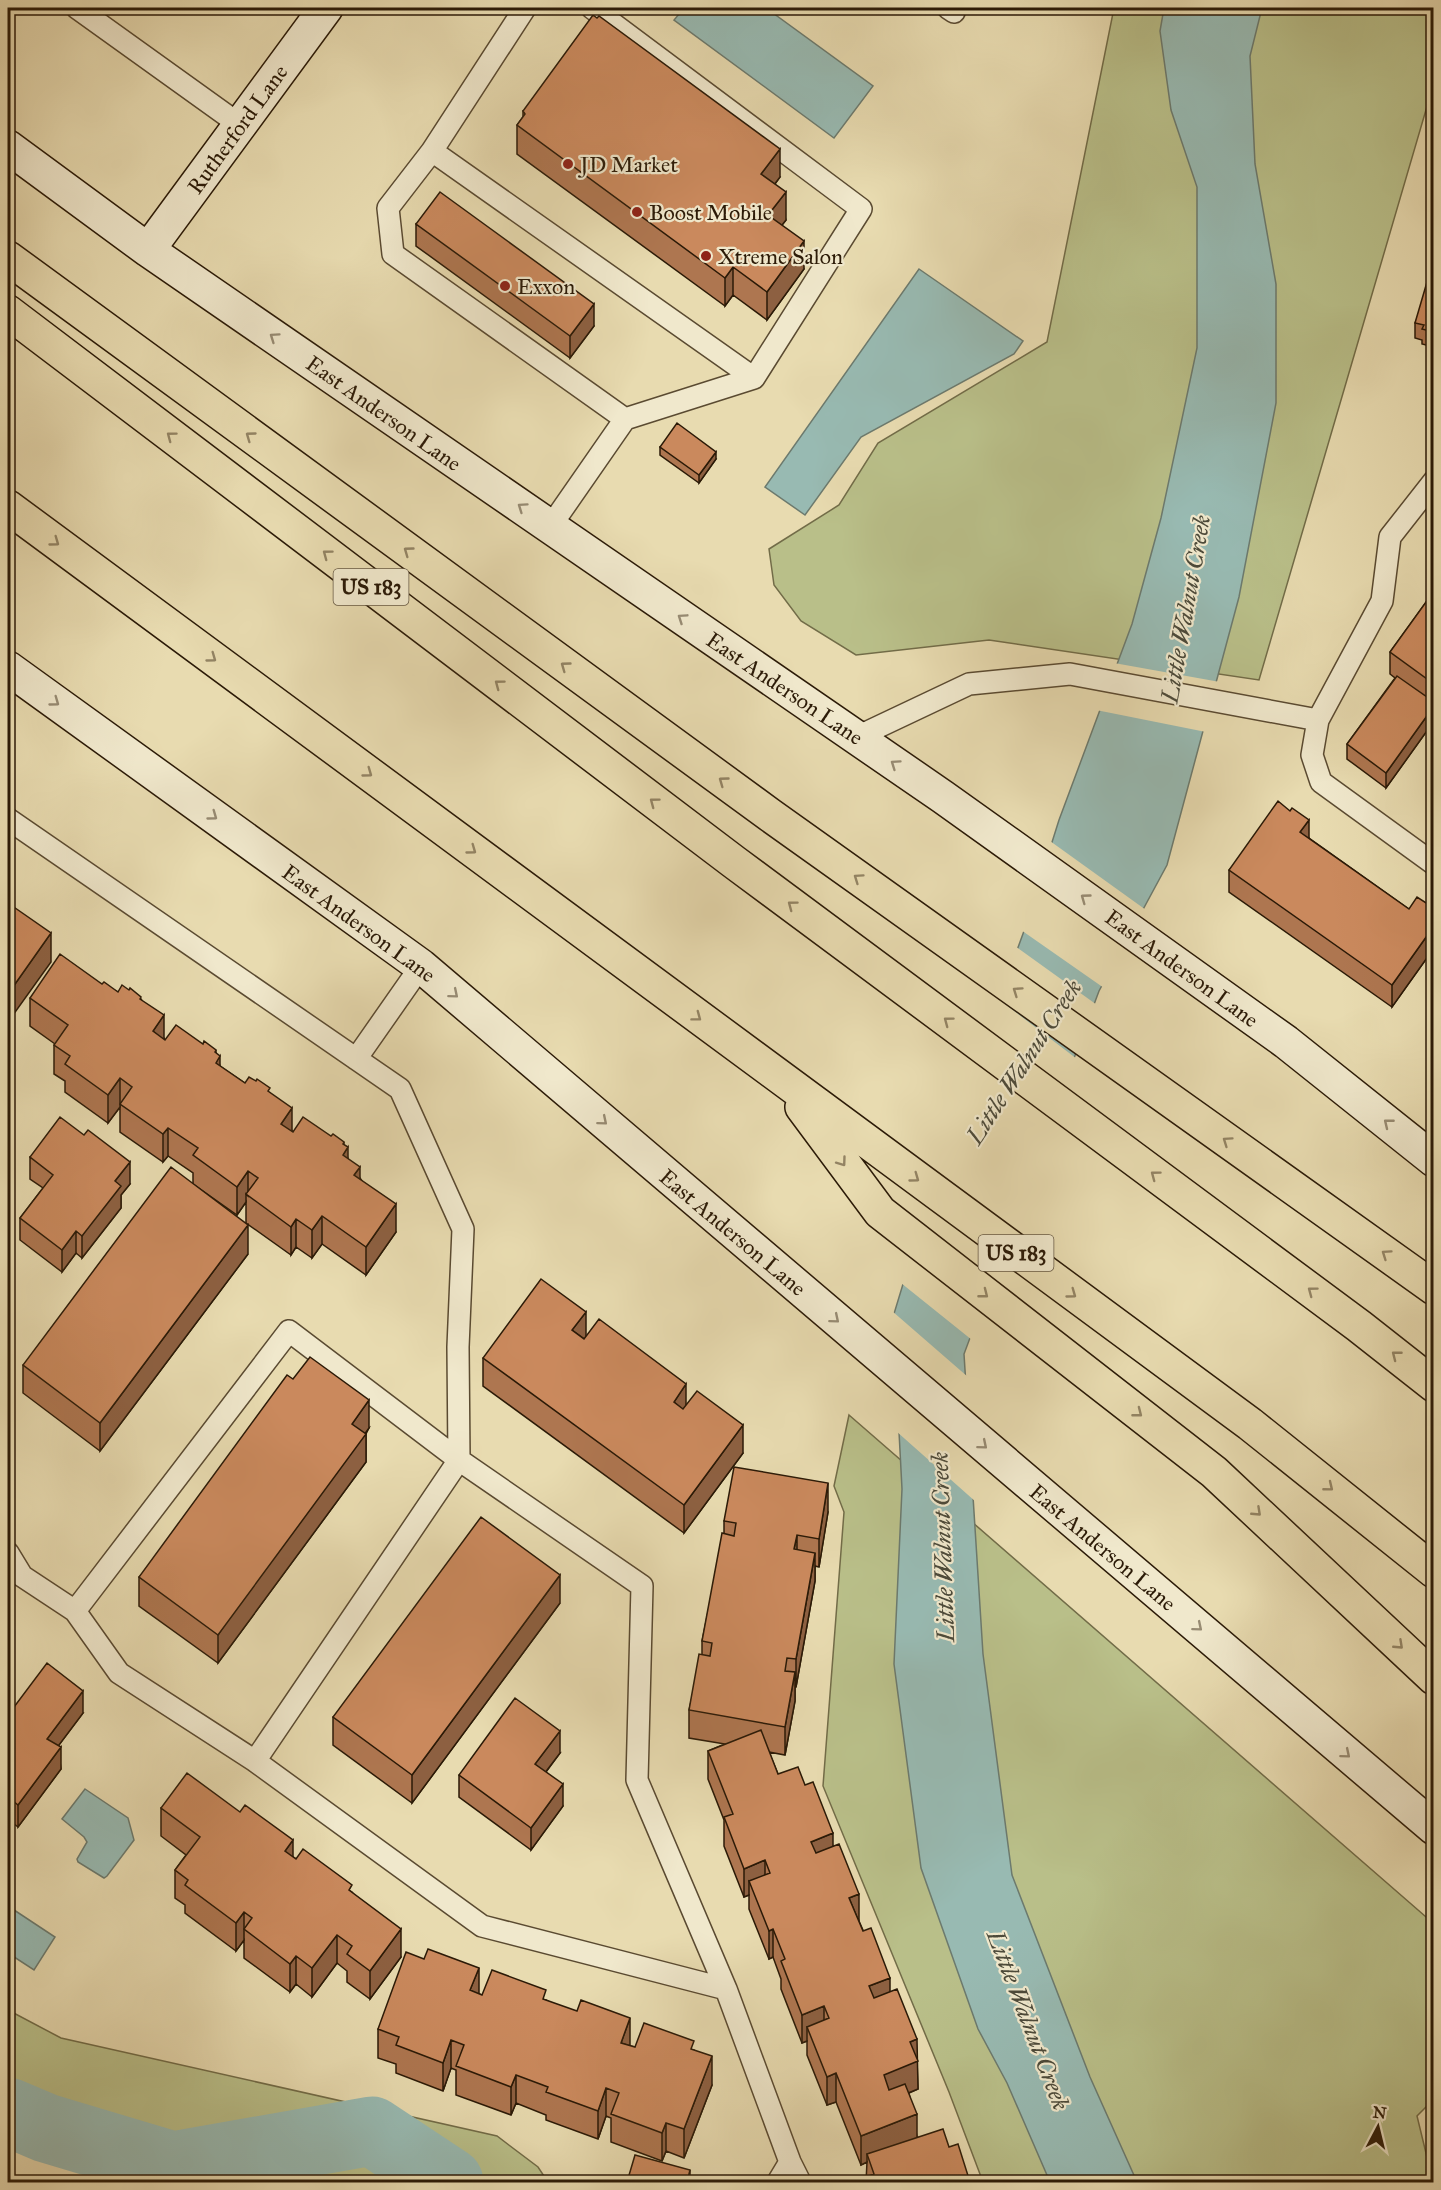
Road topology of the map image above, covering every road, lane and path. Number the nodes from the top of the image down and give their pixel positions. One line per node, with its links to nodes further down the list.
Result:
1 (78, 8): 6 (lane)
2 (326, 8): 6 (main road, Rutherford Lane)
3 (525, 8): 4 (lane); 8 (lane)
4 (543, 8)
5 (592, 8): 12 (lane)
6 (240, 125): 9 (main road, Rutherford Lane)
7 (8, 147): 9 (main road, East Anderson Lane)
8 (432, 151): 12 (lane); 13 (lane)
9 (148, 250): 16 (main road, East Anderson Lane, one-way to 9)
10 (8, 258): 26 (highway, one-way to 10)
11 (8, 312): 27 (highway, US 183, one-way to 11)
12 (754, 378): 13 (lane)
13 (625, 419): 16 (lane)
14 (1434, 481): 18 (lane)
15 (8, 507): 24 (highway, US 183, one-way to 24)
16 (550, 527): 19 (main road, East Anderson Lane, one-way to 16)
17 (8, 668): 22 (main road, East Anderson Lane, one-way to 22)
18 (1318, 720): 19 (lane); 21 (lane)
19 (857, 737): 25 (main road, East Anderson Lane, one-way to 19)
20 (8, 819): 23 (lane)
21 (1434, 864)
22 (421, 966): 23 (lane); 34 (main road, East Anderson Lane, one-way to 34)
23 (356, 1059): 28 (lane)
24 (783, 1081): 30 (highway, US 183, one-way to 30); 32 (highway, one-way to 32)
25 (1434, 1160)
26 (1434, 1288)
27 (1434, 1384)
28 (459, 1460): 31 (lane); 33 (lane); 35 (lane)
29 (8, 1553): 31 (lane)
30 (1434, 1571)
31 (75, 1611): 33 (lane)
32 (1434, 1678)
33 (255, 1761): 35 (lane)
34 (1434, 1828)
35 (726, 1989): 36 (lane)
36 (790, 2162): 37 (lane); 38 (lane)
37 (777, 2182)
38 (800, 2182)

